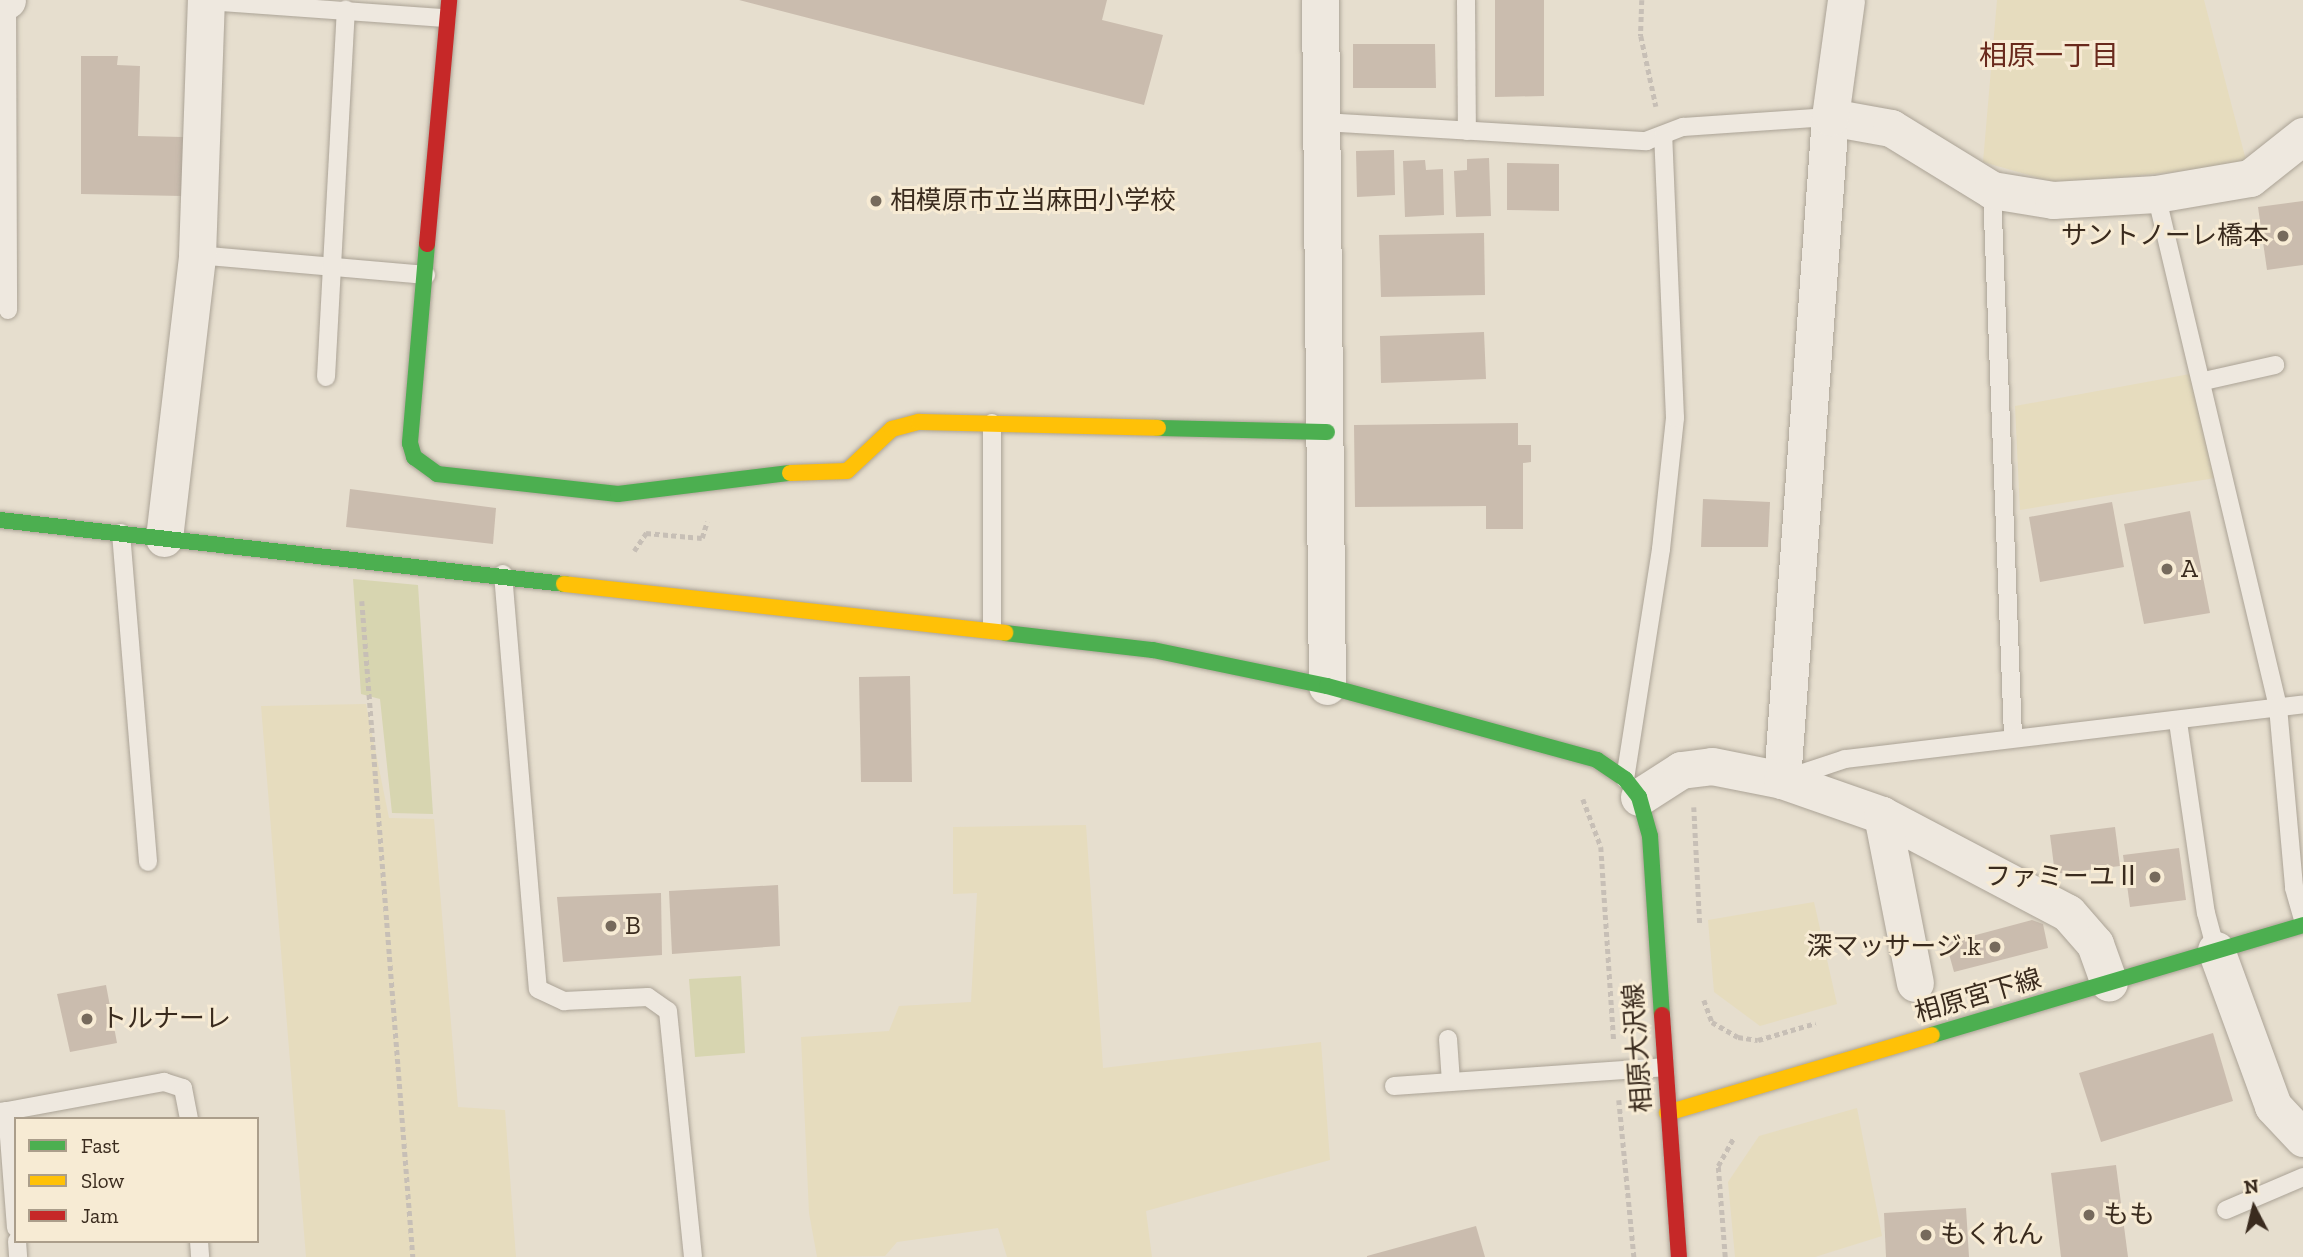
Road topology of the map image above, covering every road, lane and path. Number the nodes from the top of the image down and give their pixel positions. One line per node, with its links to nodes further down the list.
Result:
1 (206, 0): 8 (lane); 16 (street)
2 (1320, 0): 10 (street)
3 (1466, 0): 11 (lane)
4 (1642, 0): 12 (path)
5 (1846, 0): 9 (street)
6 (5, 1): 19 (lane)
7 (448, 9): 8 (lane); 18 (street)
8 (346, 10): 17 (lane)
9 (1830, 117): 12 (lane); 14 (street); 36 (street)
10 (1323, 122): 11 (lane); 24 (street)
11 (1466, 131): 12 (lane)
12 (1663, 135): 37 (lane)
13 (2303, 136): 15 (street)
14 (1992, 190): 15 (street); 35 (lane)
15 (2156, 194): 22 (lane)
16 (197, 255): 17 (lane); 27 (street)
17 (333, 268): 18 (lane); 21 (lane)
18 (426, 275): 23 (street)
19 (8, 310)
20 (2275, 365): 22 (lane)
21 (326, 377)
22 (2204, 381): 33 (lane)
23 (992, 423): 24 (street); 30 (lane)
24 (1327, 432): 31 (street)
25 (0, 520): 26 (street)
26 (121, 533): 27 (street); 41 (lane)
27 (164, 538): 28 (street)
28 (358, 559): 29 (street); 63 (path)
29 (503, 574): 30 (street); 64 (lane)
30 (992, 631): 31 (street)
31 (1327, 686): 37 (street)
32 (2303, 704): 33 (lane)
33 (2278, 707): 34 (lane); 42 (lane)
34 (2178, 722): 35 (lane); 45 (lane)
35 (2013, 737): 36 (lane)
36 (1782, 780): 37 (street); 40 (street)
37 (1632, 788): 51 (street, 相原大沢線)
38 (1573, 789): 52 (path)
39 (1693, 793): 44 (path)
40 (1882, 815): 46 (street); 47 (street)
41 (148, 862)
42 (2303, 919)
43 (2303, 925): 45 (street, 相原宮下線)
44 (1700, 930)
45 (2217, 950): 47 (street, 相原宮下線); 59 (street)
46 (1915, 983)
47 (2109, 983): 56 (street, 相原宮下線)
48 (1703, 985): 49 (path)
49 (1824, 1021)
50 (1448, 1039): 53 (lane)
51 (1663, 1067): 52 (lane); 56 (street, 相原大沢線)
52 (1616, 1070): 53 (lane); 65 (path)
53 (1451, 1082): 54 (lane)
54 (1394, 1086)
55 (4, 1112): 57 (lane); 61 (lane)
56 (1667, 1113): 66 (street, 相原大沢線)
57 (189, 1117)
58 (1746, 1132): 67 (path)
59 (2303, 1138)
60 (2303, 1177): 62 (lane)
61 (14, 1209)
62 (2226, 1210)
63 (414, 1257)
64 (693, 1257)
65 (1634, 1257)
66 (1679, 1257)
67 (1725, 1257)

